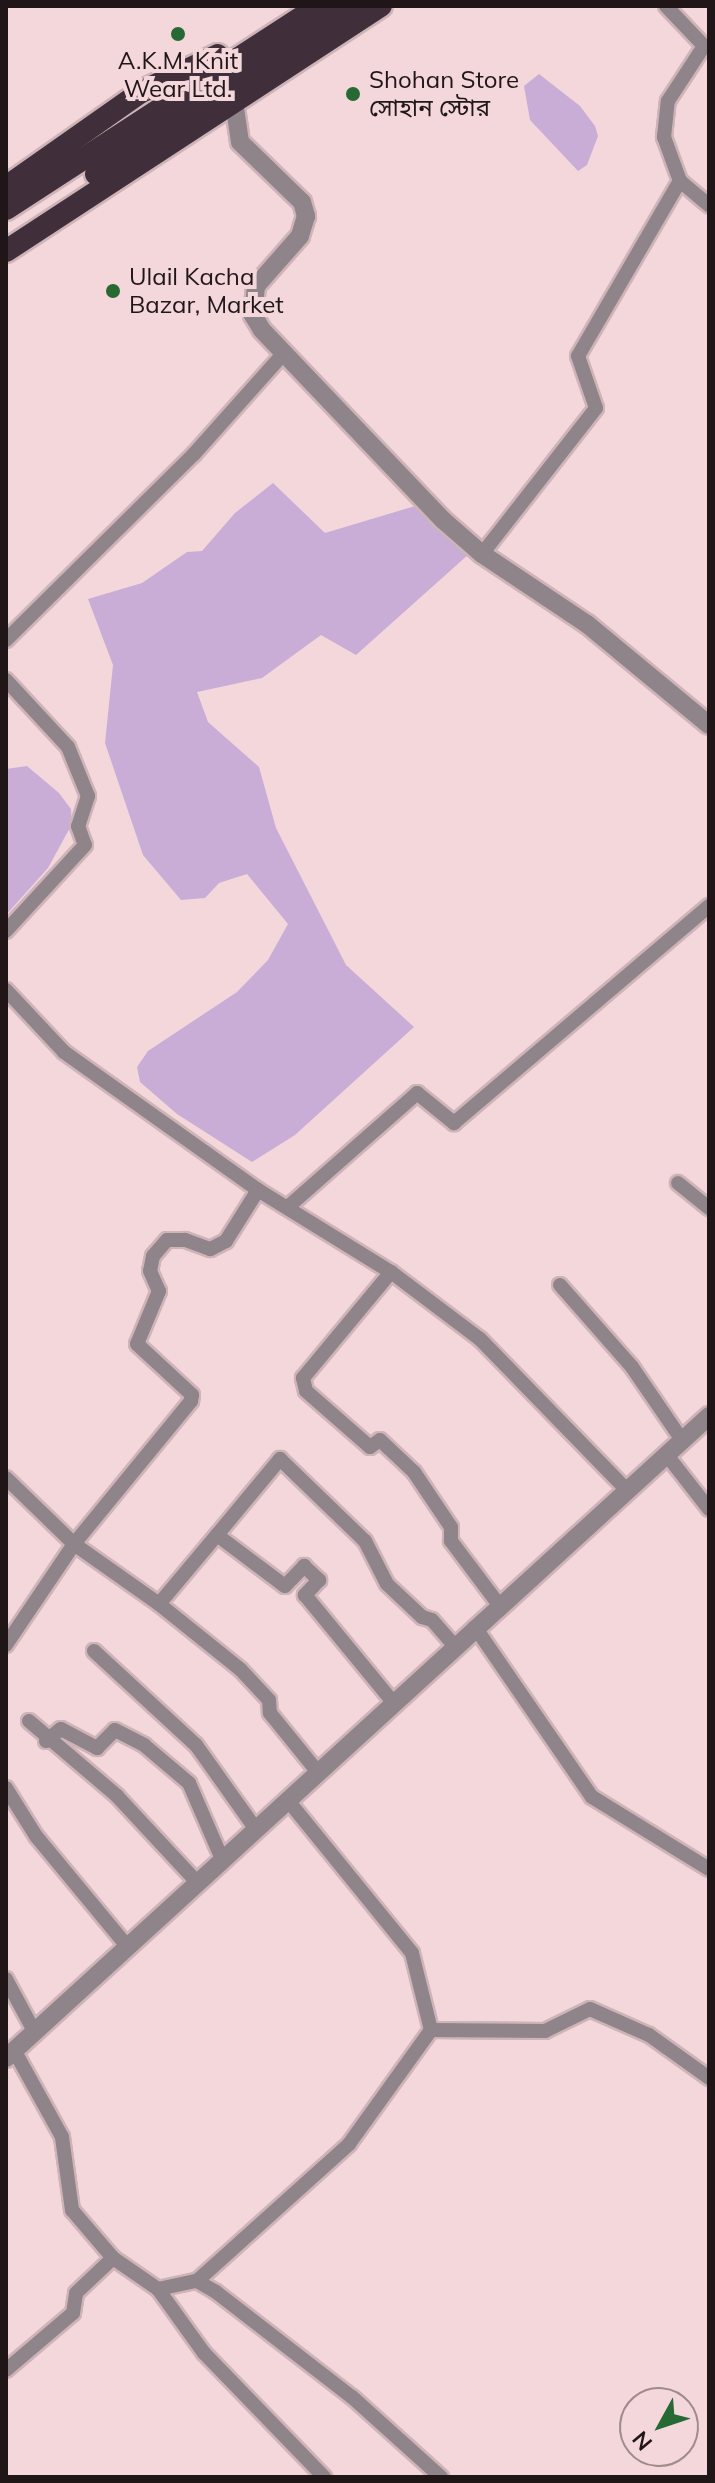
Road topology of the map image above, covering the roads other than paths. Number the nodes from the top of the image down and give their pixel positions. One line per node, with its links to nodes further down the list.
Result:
1 (292, 6): 9 (highway)
2 (318, 6): 11 (highway)
3 (352, 6): 12 (highway)
4 (381, 6): 7 (highway)
5 (666, 6): 6 (street)
6 (706, 38): 8 (street)
7 (234, 101): 13 (highway); 14 (street)
8 (680, 181): 10 (street); 15 (street)
9 (6, 187)
10 (709, 205)
11 (6, 209)
12 (6, 234)
13 (6, 251)
14 (284, 353): 15 (street); 16 (street)
15 (482, 554): 18 (street)
16 (6, 640)
17 (6, 680): 20 (street)
18 (709, 725)
19 (709, 906): 24 (street)
20 (6, 931)
21 (6, 990): 23 (street)
22 (678, 1183): 25 (street)
23 (258, 1190): 24 (street); 35 (street)
24 (289, 1206): 26 (street)
25 (709, 1208)
26 (391, 1272): 32 (street); 37 (street)
27 (560, 1285): 29 (street)
28 (709, 1416): 29 (street)
29 (682, 1440): 30 (street)
30 (666, 1454): 32 (street); 33 (street)
31 (6, 1478): 35 (street)
32 (626, 1489): 37 (street)
33 (709, 1509)
34 (217, 1535): 36 (street); 40 (street); 42 (street)
35 (74, 1544): 36 (street); 39 (street)
36 (159, 1604): 45 (street)
37 (499, 1605): 38 (street)
38 (475, 1627): 40 (street); 50 (street)
39 (6, 1645)
40 (454, 1645): 42 (street)
41 (94, 1651): 48 (street)
42 (393, 1702): 45 (street)
43 (29, 1721): 44 (street)
44 (46, 1741): 49 (street); 51 (street)
45 (317, 1771): 47 (street)
46 (6, 1788): 52 (street)
47 (287, 1799): 48 (street); 54 (street)
48 (255, 1828): 49 (street)
49 (222, 1859): 51 (street)
50 (709, 1869)
51 (197, 1882): 52 (street)
52 (127, 1946): 55 (street)
53 (6, 1979): 55 (street)
54 (431, 2030): 57 (street); 59 (street)
55 (34, 2031): 56 (street)
56 (10, 2054): 58 (street)
57 (709, 2078)
58 (113, 2258): 60 (street); 61 (street)
59 (197, 2281): 60 (street); 63 (street)
60 (158, 2289): 62 (street)
61 (6, 2370)
62 (324, 2477)
63 (441, 2477)

